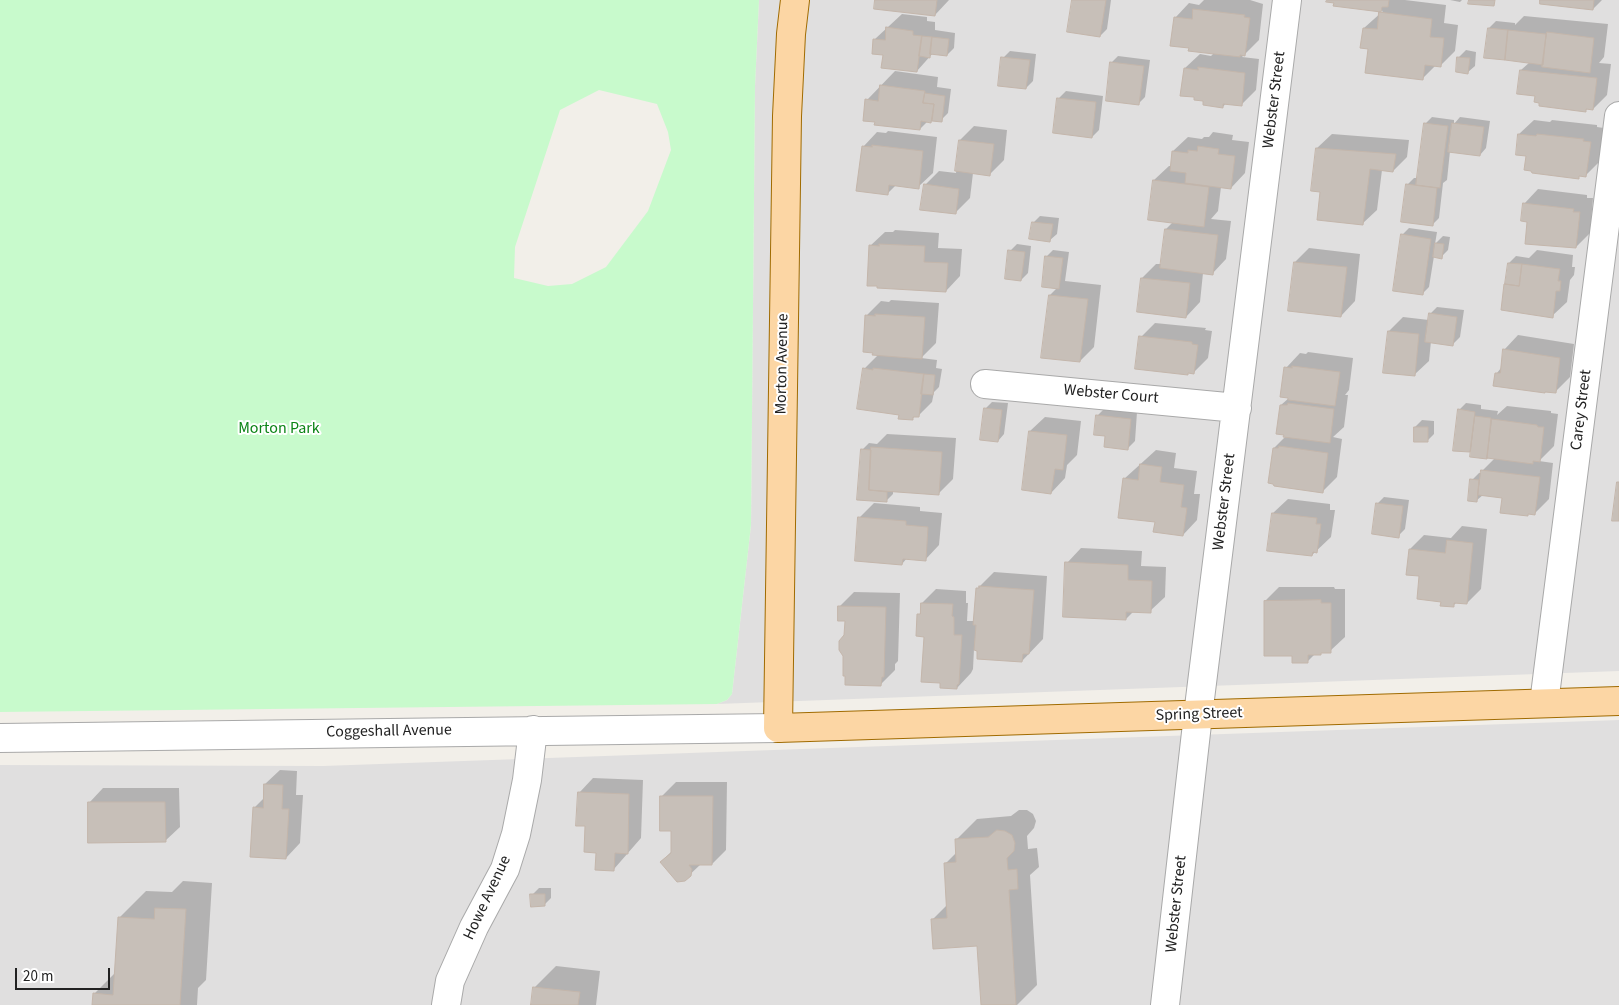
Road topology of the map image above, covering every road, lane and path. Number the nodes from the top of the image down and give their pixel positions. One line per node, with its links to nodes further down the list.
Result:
1 (795, 0): 9 (main road, Morton Avenue)
2 (1287, 0): 5 (street, Webster Street)
3 (1619, 116): 7 (street, Carey Street)
4 (985, 384): 5 (street, Webster Court)
5 (1237, 408): 8 (street, Webster Street)
6 (1619, 701): 7 (main road, Spring Street)
7 (1544, 703): 8 (main road, Spring Street)
8 (1198, 715): 9 (main road, Spring Street); 13 (street, Webster Street)
9 (778, 728): 10 (street, Coggeshall Avenue)
10 (534, 730): 11 (street, Coggeshall Avenue); 12 (street, Howe Avenue)
11 (0, 738)
12 (446, 1005)
13 (1166, 1005)

